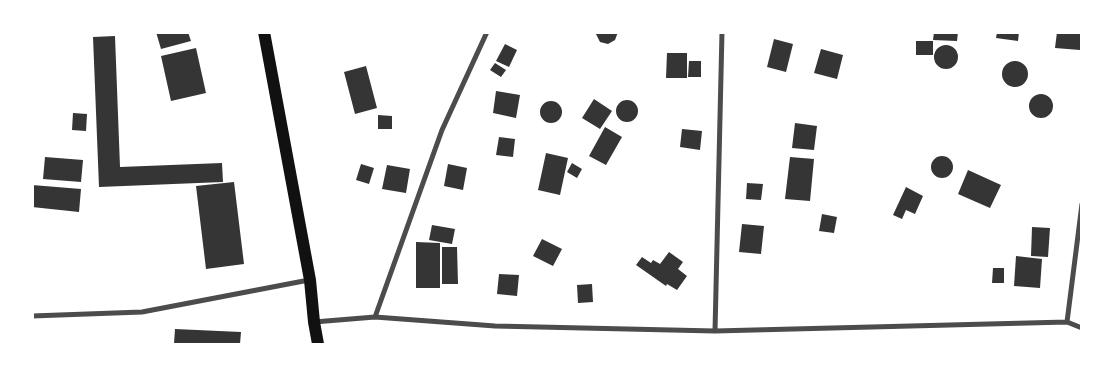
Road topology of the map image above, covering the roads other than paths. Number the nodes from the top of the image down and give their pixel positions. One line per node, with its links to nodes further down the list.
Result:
1 (264, 32): 5 (main road)
2 (487, 32): 7 (street)
3 (722, 32): 11 (street)
4 (1082, 204): 9 (street)
5 (310, 280): 6 (street); 8 (main road)
6 (32, 316)
7 (375, 316): 8 (street); 11 (street)
8 (314, 322): 12 (main road)
9 (1067, 322): 10 (street); 11 (street)
10 (1082, 328)
11 (715, 331)
12 (318, 344)

